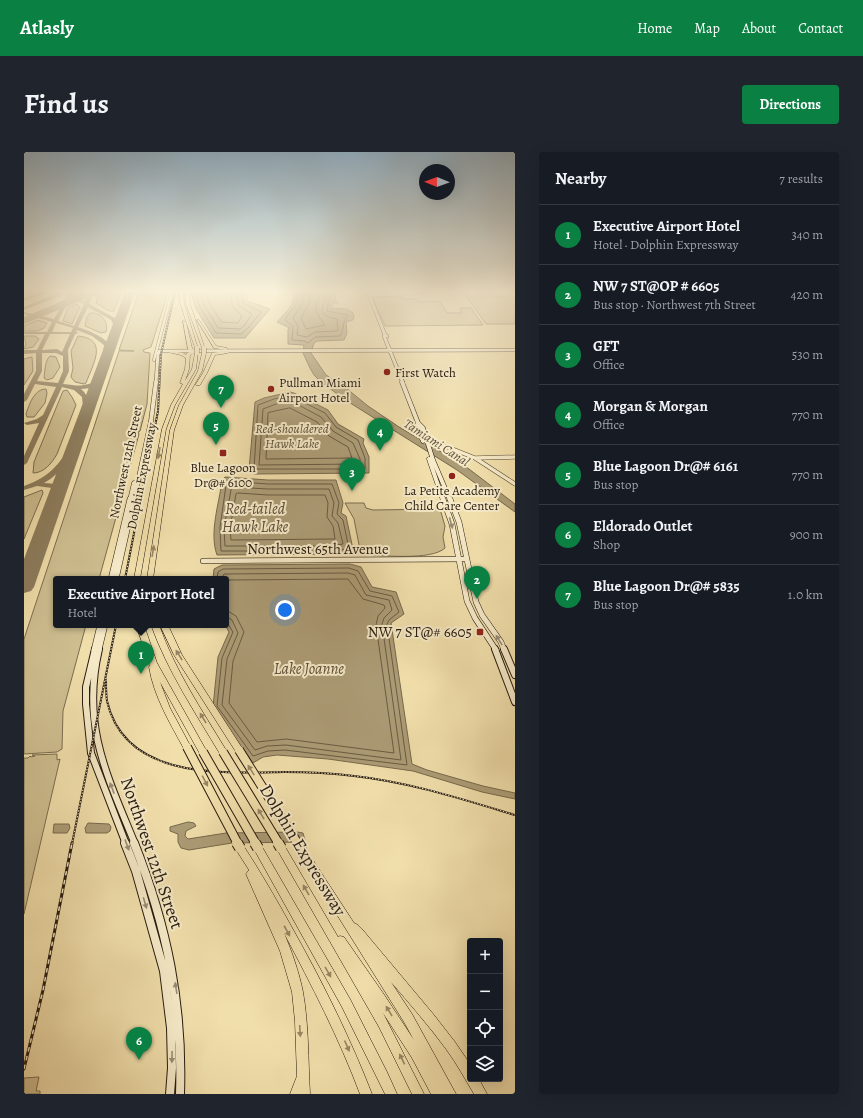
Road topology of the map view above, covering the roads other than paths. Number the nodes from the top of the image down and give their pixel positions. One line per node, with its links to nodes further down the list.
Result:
1 (161, 336): 14 (street)
2 (189, 336): 9 (highway)
3 (191, 336): 9 (highway)
4 (200, 336): 17 (highway)
5 (208, 336): 7 (highway)
6 (385, 336): 12 (main road)
7 (216, 348): 17 (highway); 18 (highway)
8 (180, 350): 9 (highway); 15 (main road); 16 (main road)
9 (195, 350): 16 (main road); 17 (main road); 21 (highway); 22 (highway, Dolphin Expressway)
10 (312, 350): 11 (main road); 11 (main road); 19 (main road)
11 (339, 350): 12 (main road); 12 (main road)
12 (391, 350): 13 (main road); 24 (main road)
13 (515, 350)
14 (158, 351): 15 (main road); 15 (main road); 33 (main road, Northwest 12th Street); 34 (main road, Northwest 12th Street)
15 (170, 351): 16 (main road); 21 (highway)
16 (186, 351)
17 (206, 351): 20 (highway); 23 (highway, Dolphin Expressway)
18 (230, 351): 19 (main road); 19 (main road); 20 (highway)
19 (304, 351)
20 (212, 356): 23 (highway)
21 (188, 358): 22 (highway)
22 (181, 391): 35 (highway, Dolphin Expressway, one-way to 35)
23 (184, 399): 36 (highway, Dolphin Expressway, one-way to 23)
24 (418, 425): 25 (main road); 26 (main road)
25 (424, 433): 26 (main road); 28 (street)
26 (424, 442): 30 (main road, one-way to 30); 31 (main road)
27 (515, 457): 28 (street)
28 (475, 458): 29 (street)
29 (515, 484)
30 (459, 560): 31 (street, Northwest 65th Avenue); 32 (street, Northwest 65th Avenue); 44 (main road)
31 (466, 560): 43 (main road, one-way to 31)
32 (204, 561)
33 (112, 576)
34 (117, 576)
35 (138, 576)
36 (150, 576)
37 (99, 628): 53 (main road, Northwest 12th Street, one-way to 53)
38 (104, 628): 54 (main road, Northwest 12th Street, one-way to 38)
39 (141, 628): 42 (highway)
40 (156, 628): 46 (highway, Dolphin Expressway, one-way to 40, bridge)
41 (165, 628): 47 (highway, one-way to 41, bridge)
42 (153, 663): 45 (highway, one-way to 45, bridge); 50 (highway, one-way to 50, bridge)
43 (515, 675)
44 (515, 702)
45 (240, 848): 51 (highway, one-way to 51); 57 (highway, one-way to 57)
46 (315, 905): 48 (highway, one-way to 46); 60 (highway, Dolphin Expressway, one-way to 46)
47 (338, 910): 49 (highway); 63 (highway)
48 (409, 1044): 61 (highway); 62 (highway)
49 (467, 1070)
50 (383, 1076): 58 (highway); 59 (highway)
51 (303, 1077): 55 (highway); 56 (highway)
52 (474, 1082): 64 (highway)
53 (170, 1094)
54 (180, 1094)
55 (296, 1094)
56 (304, 1094)
57 (366, 1094)
58 (385, 1094)
59 (391, 1094)
60 (418, 1094)
61 (432, 1094)
62 (437, 1094)
63 (450, 1094)
64 (481, 1094)

